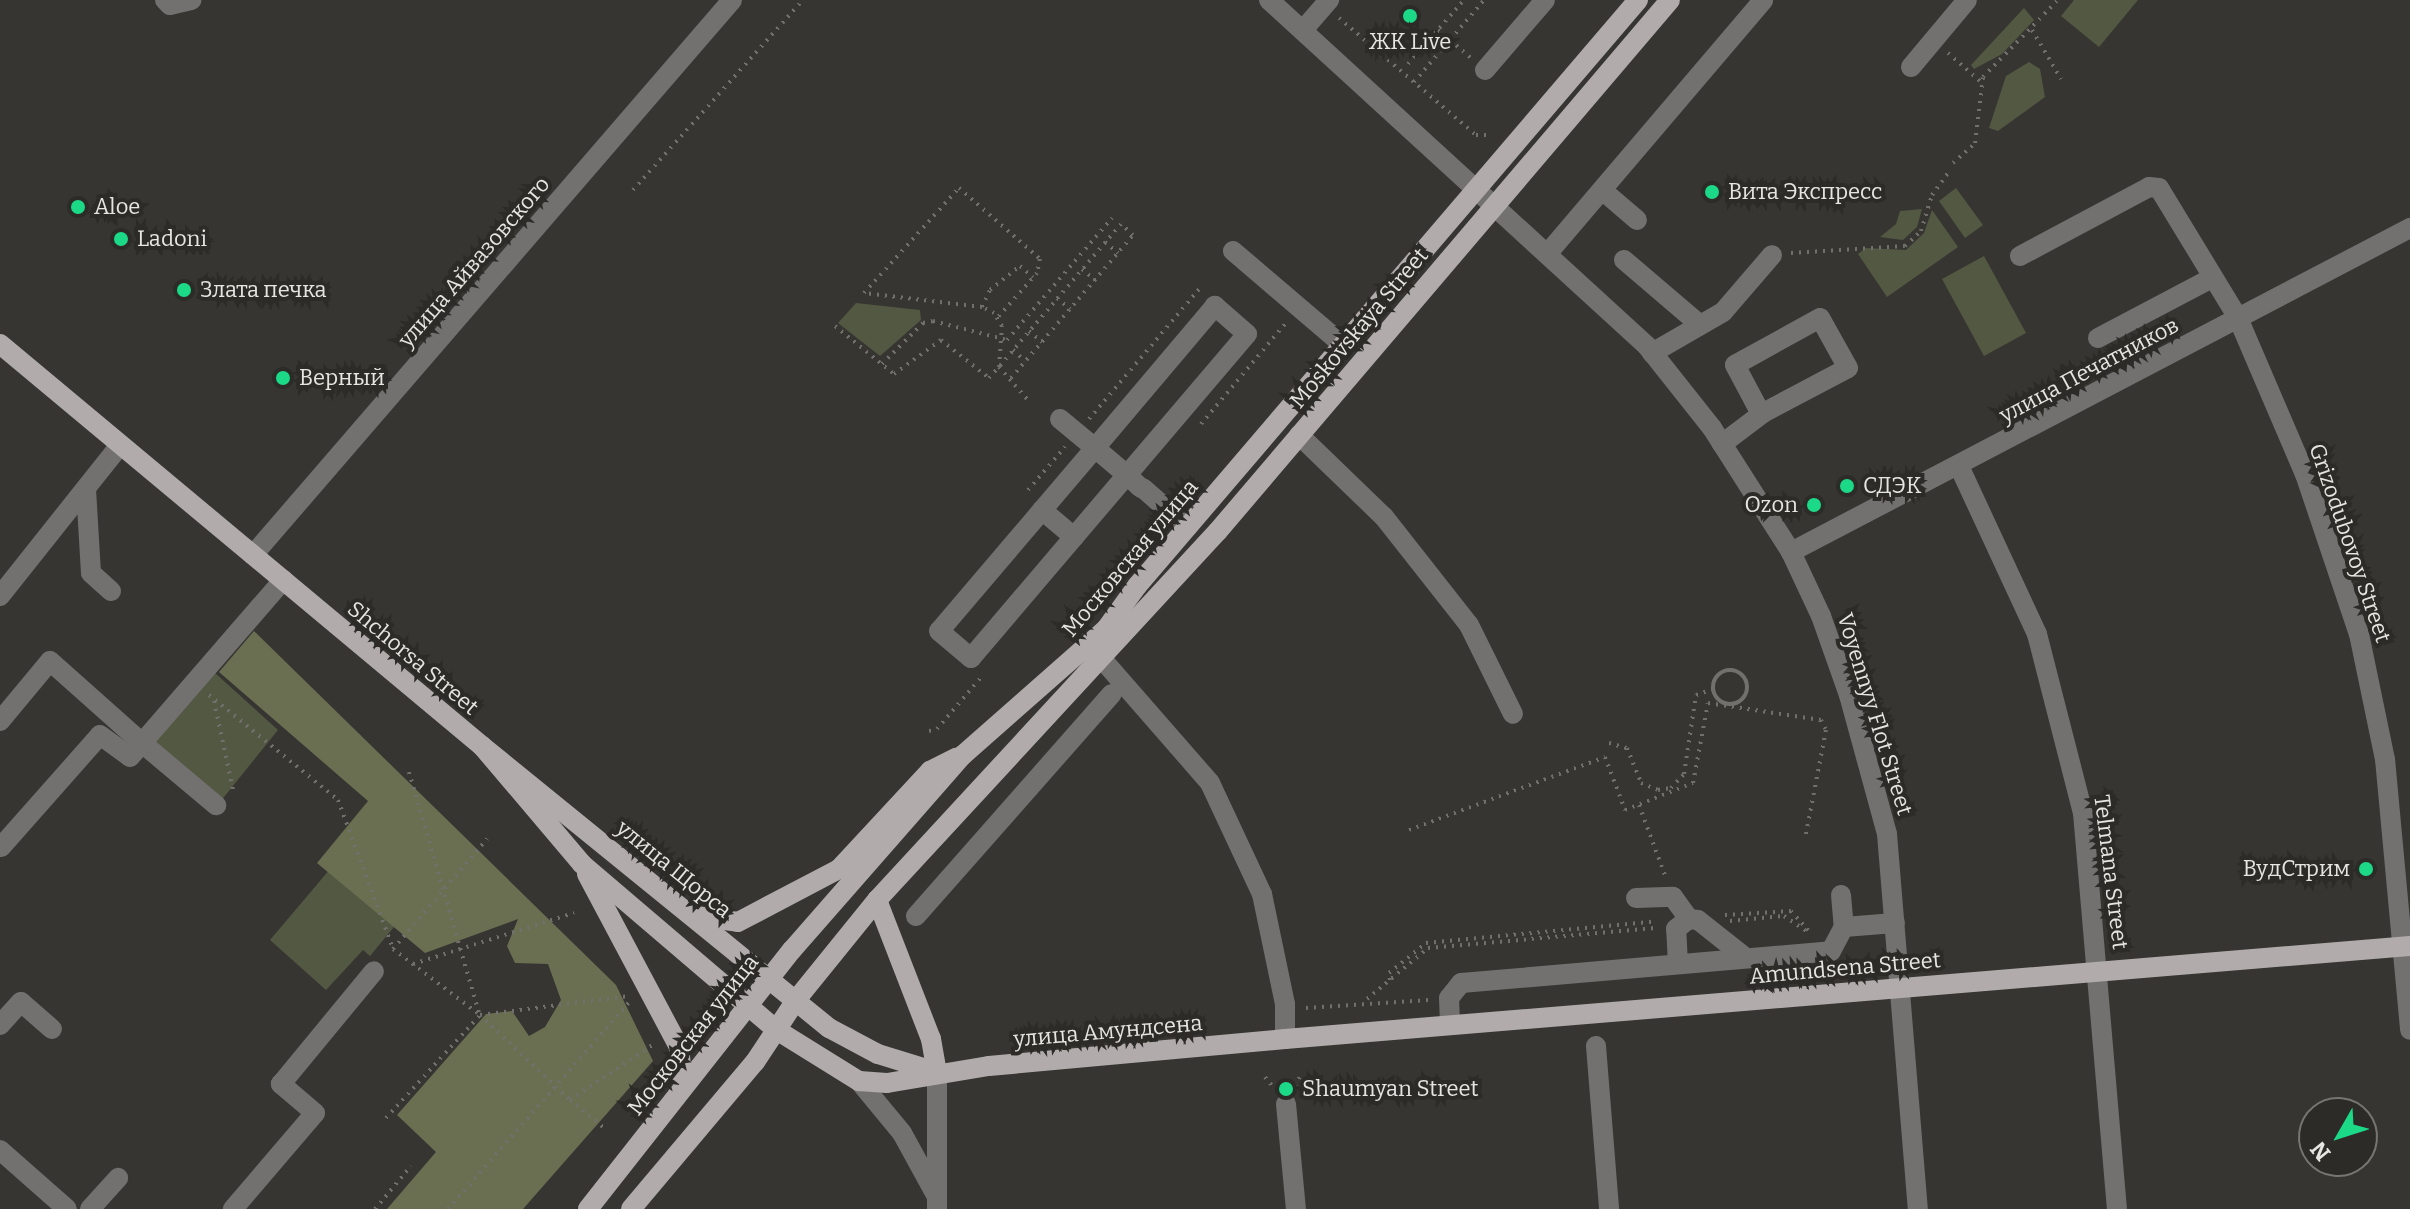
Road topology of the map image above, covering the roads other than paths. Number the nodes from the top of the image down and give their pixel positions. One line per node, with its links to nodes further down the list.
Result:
1 (165, 0): 2 (street)
2 (191, 0)
3 (732, 0): 44 (street, улица Айвазовского)
4 (1545, 0): 13 (street)
5 (1638, 0): 15 (main road, Московская улица)
6 (1670, 0): 16 (main road, Moskovskaya Street)
7 (1763, 0): 14 (street)
8 (1967, 0): 12 (street)
9 (1276, 2): 11 (street, Voyennyy Flot Street)
10 (1323, 2): 11 (street)
11 (1299, 27): 15 (street, Voyennyy Flot Street)
12 (1911, 67)
13 (1485, 70)
14 (1602, 190): 17 (street); 20 (street)
15 (1475, 192): 16 (street, Voyennyy Flot Street); 29 (main road, Московская улица)
16 (1493, 208): 20 (street, Voyennyy Flot Street); 33 (main road, Moskovskaya Street)
17 (1637, 220)
18 (2410, 228): 25 (street, улица Печатников)
19 (1233, 251): 29 (street)
20 (1548, 253): 30 (street, Voyennyy Flot Street)
21 (1772, 255): 26 (street)
22 (2020, 256): 24 (street, Grizodubovoy Street)
23 (1624, 260): 26 (street)
24 (2212, 278): 25 (street, Grizodubovoy Street); 27 (street)
25 (2238, 318): 37 (street, улица Печатников); 66 (street, Grizodubovoy Street)
26 (1700, 325): 30 (street)
27 (2098, 338)
28 (0, 344): 35 (main road, Shchorsa Street)
29 (1343, 345): 41 (main road, Московская улица)
30 (1652, 353): 34 (street, Voyennyy Flot Street)
31 (1761, 414): 31 (street); 34 (street)
32 (1060, 419): 36 (street)
33 (1299, 435): 48 (main road, Moskovskaya Street); 50 (street)
34 (1722, 444): 43 (street, Voyennyy Flot Street)
35 (120, 445): 39 (street); 44 (main road, Shchorsa Street)
36 (1095, 448): 38 (street); 38 (street); 40 (street)
37 (1959, 466): 43 (street, улица Печатников); 70 (street, Telmana Street)
38 (1127, 475): 41 (street); 42 (street)
39 (86, 489): 46 (street); 47 (street)
40 (1042, 510): 42 (street); 42 (street)
41 (1188, 527): 54 (main road, Московская улица)
42 (1074, 537)
43 (1791, 552): 64 (street, Voyennyy Flot Street)
44 (253, 555): 45 (main road, Shchorsa Street)
45 (283, 580): 52 (street); 53 (main road, Shchorsa Street)
46 (111, 591)
47 (0, 596)
48 (1102, 659): 60 (main road, Московская улица); 80 (street)
49 (1112, 694): 62 (street)
50 (1513, 714)
51 (0, 721): 52 (street)
52 (142, 743): 55 (street); 56 (street)
53 (482, 746): 57 (main road, Shchorsa Street); 61 (main road, улица Щорса)
54 (963, 755): 61 (main road); 71 (main road, Московская улица)
55 (227, 804)
56 (1, 847)
57 (582, 864): 74 (main road, Shchorsa Street); 84 (main road)
58 (1841, 895): 65 (street)
59 (1636, 898): 63 (street)
60 (877, 900): 73 (main road, Московская улица); 82 (main road)
61 (693, 915): 71 (main road, улица Щорса)
62 (916, 916)
63 (1689, 922): 67 (street); 68 (street)
64 (1895, 923): 65 (street); 72 (street, Voyennyy Flot Street)
65 (1844, 927): 67 (street)
66 (2406, 946): 70 (main road, Amundsena Street); 79 (street, Grizodubovoy Street)
67 (1746, 958): 68 (street)
68 (1678, 964): 76 (street)
69 (374, 971): 91 (street)
70 (2099, 971): 72 (main road, Amundsena Street); 97 (street, Telmana Street)
71 (768, 977): 73 (main road, улица Щорса); 74 (main road, Московская улица)
72 (1901, 988): 76 (main road, Amundsena Street); 96 (street, Voyennyy Flot Street)
73 (796, 1000): 78 (main road, Московская улица); 82 (main road, улица Щорса)
74 (745, 1005): 78 (main road, Shchorsa Street); 84 (main road, Московская улица)
75 (0, 1025): 77 (street)
76 (1450, 1025): 80 (main road, Amundsena Street)
77 (52, 1029)
78 (775, 1029): 83 (main road); 93 (main road, Московская улица)
79 (2410, 1030)
80 (1285, 1039): 82 (main road, улица Амундсена)
81 (1596, 1046): 95 (street)
82 (937, 1072): 83 (main road); 88 (street)
83 (859, 1081): 88 (street)
84 (683, 1083): 92 (main road, Московская улица)
85 (1286, 1104): 94 (street)
86 (4, 1162): 89 (street)
87 (118, 1178): 90 (street)
88 (936, 1202)
89 (67, 1209)
90 (90, 1209)
91 (233, 1209)
92 (588, 1209)
93 (631, 1209)
94 (1296, 1209)
95 (1609, 1209)
96 (1918, 1209)
97 (2117, 1209)

